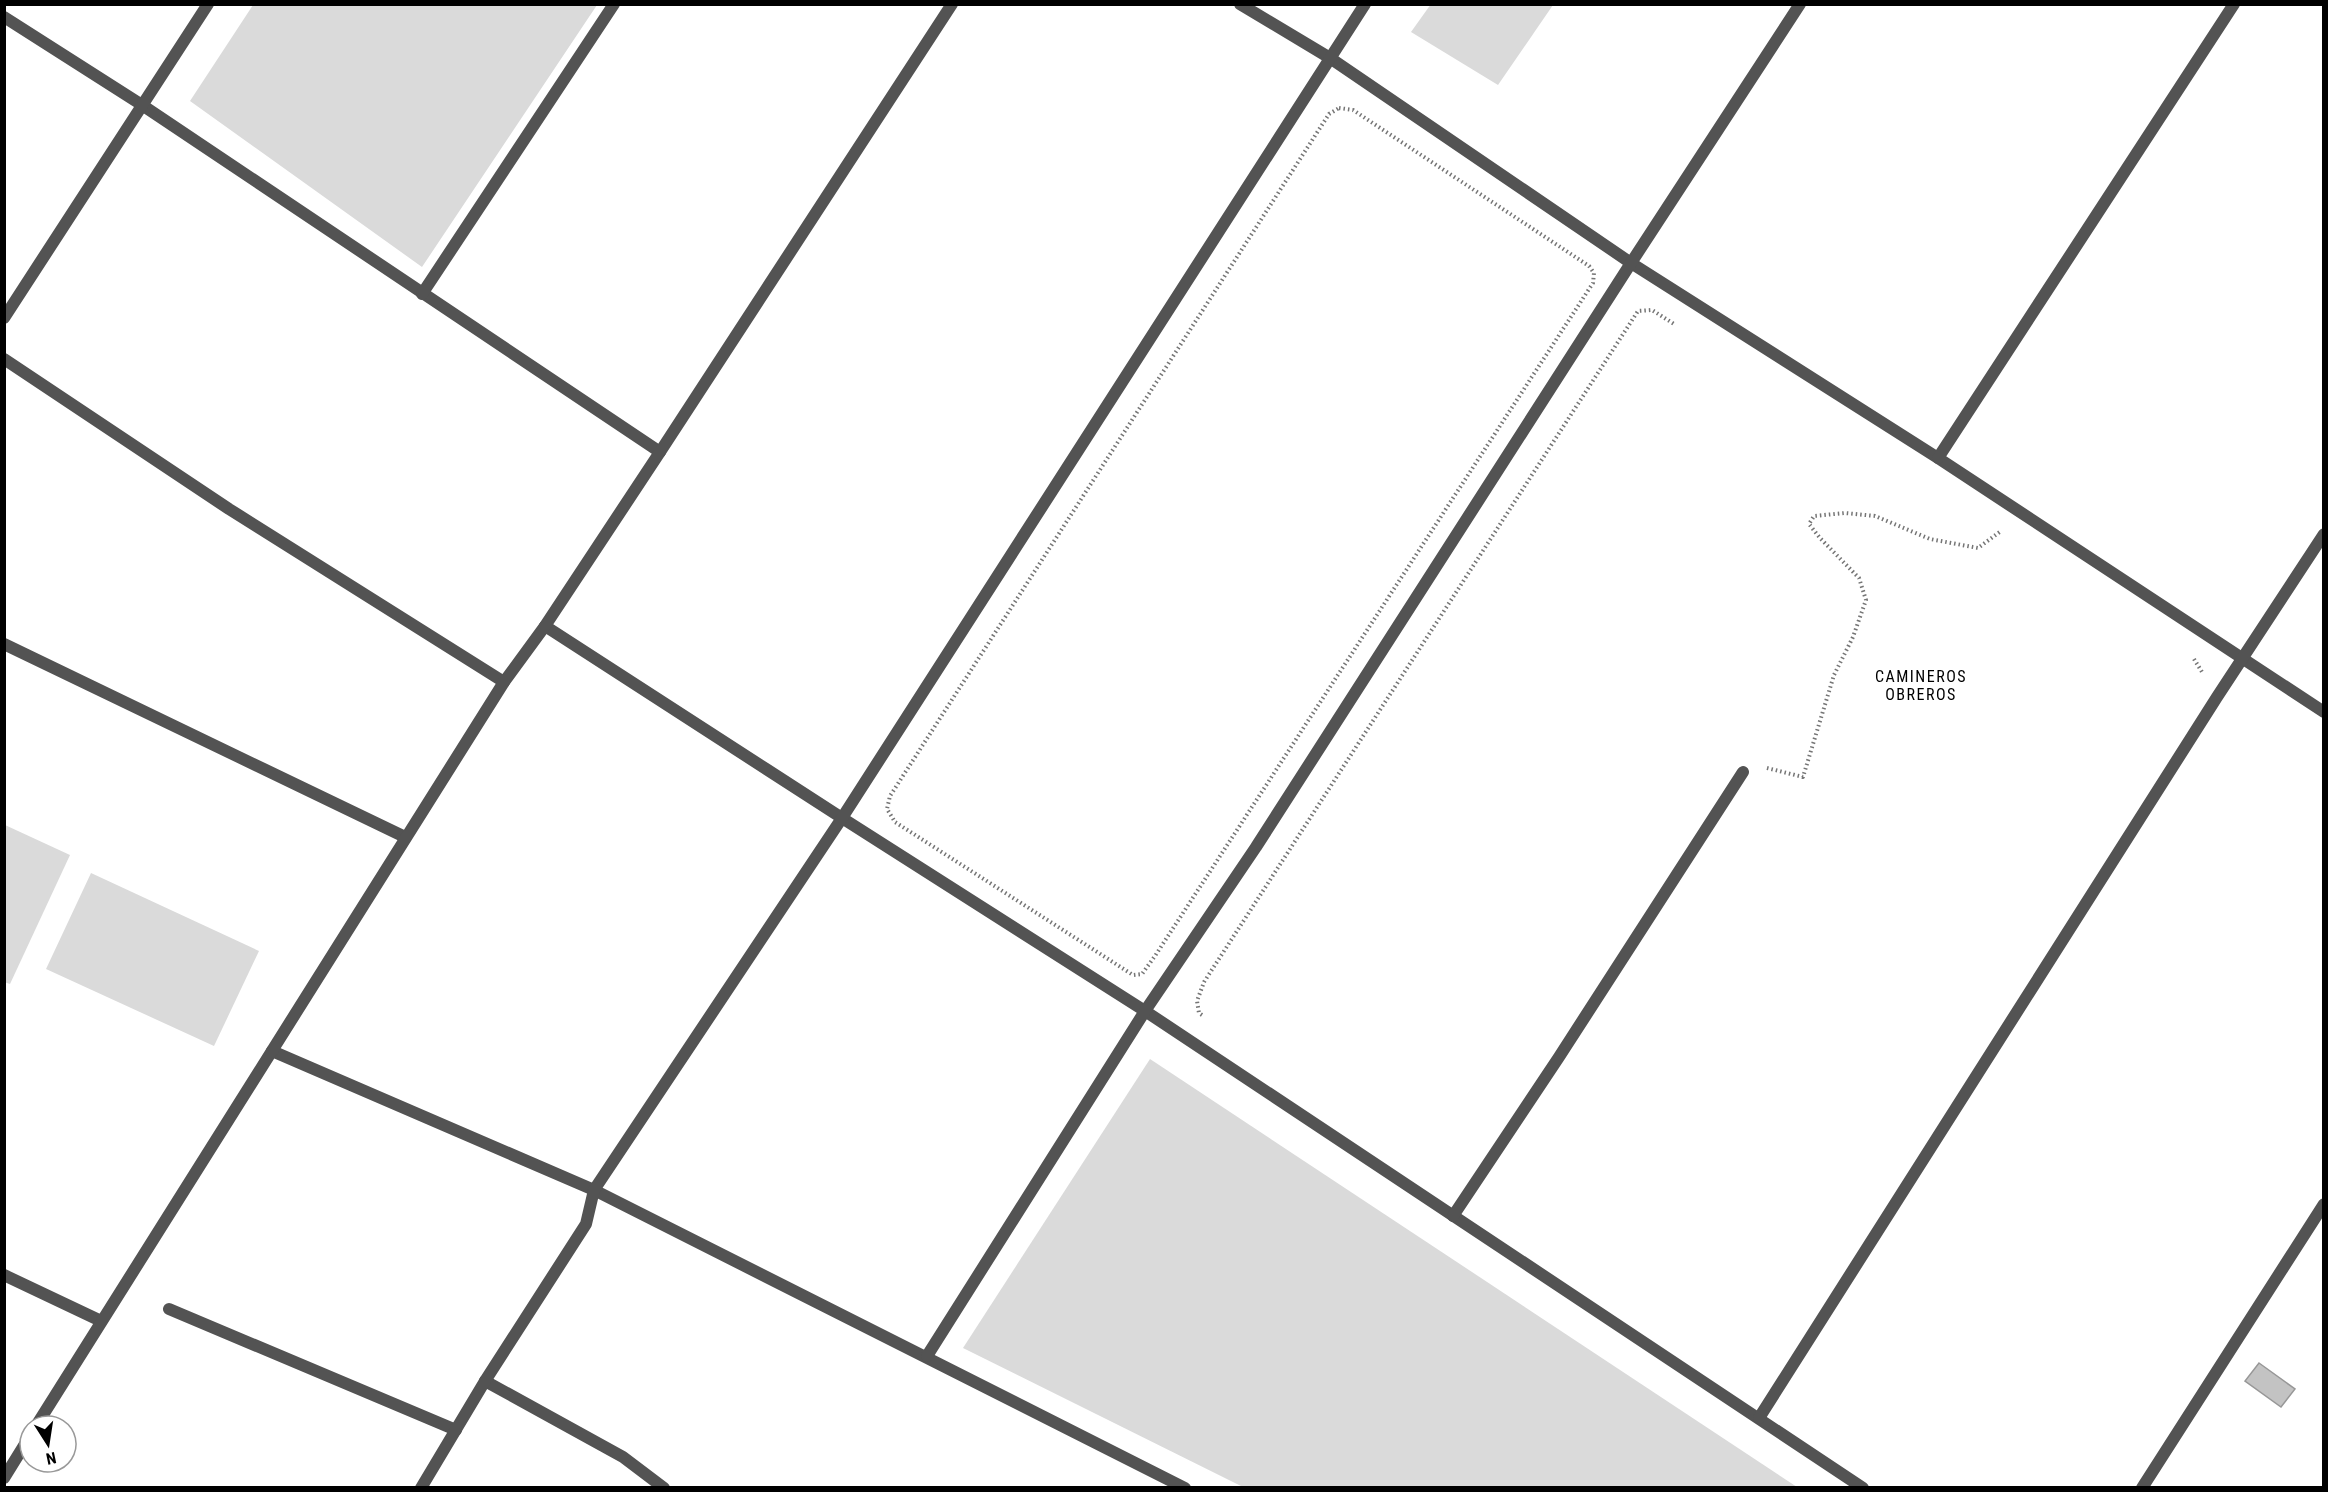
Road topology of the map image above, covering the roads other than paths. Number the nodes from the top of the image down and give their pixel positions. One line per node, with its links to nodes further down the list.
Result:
1 (208, 4): 10 (street)
2 (614, 4): 12 (street)
3 (952, 4): 15 (street)
4 (1240, 4): 9 (street)
5 (1365, 4): 9 (street)
6 (1800, 4): 11 (street)
7 (2234, 4): 16 (street)
8 (4, 18): 10 (street)
9 (1330, 58): 11 (street); 24 (street)
10 (142, 105): 12 (street); 13 (street)
11 (1631, 263): 16 (street); 26 (street)
12 (422, 294): 15 (street)
13 (4, 318)
14 (4, 359): 21 (street)
15 (660, 452): 18 (street)
16 (1938, 458): 20 (street)
17 (2324, 534): 20 (street)
18 (545, 626): 21 (street); 24 (street)
19 (4, 644): 25 (street)
20 (2242, 658): 22 (street); 37 (street)
21 (504, 682): 25 (street)
22 (2324, 712)
23 (1743, 772): 30 (street)
24 (842, 818): 26 (street); 28 (street)
25 (405, 837): 27 (street)
26 (1144, 1011): 30 (street); 34 (street)
27 (272, 1051): 28 (street); 33 (street)
28 (594, 1190): 34 (street); 35 (street)
29 (2324, 1204): 45 (street)
30 (1453, 1216): 37 (street)
31 (4, 1275): 33 (street)
32 (169, 1309): 38 (street)
33 (101, 1321): 36 (street)
34 (927, 1356): 43 (street)
35 (485, 1382): 38 (street); 42 (street)
36 (43, 1414)
37 (1759, 1418): 44 (street)
38 (456, 1430): 41 (street)
39 (18, 1455): 40 (street)
40 (4, 1478)
41 (421, 1488)
42 (664, 1488)
43 (1185, 1488)
44 (1863, 1488)
45 (2142, 1488)

